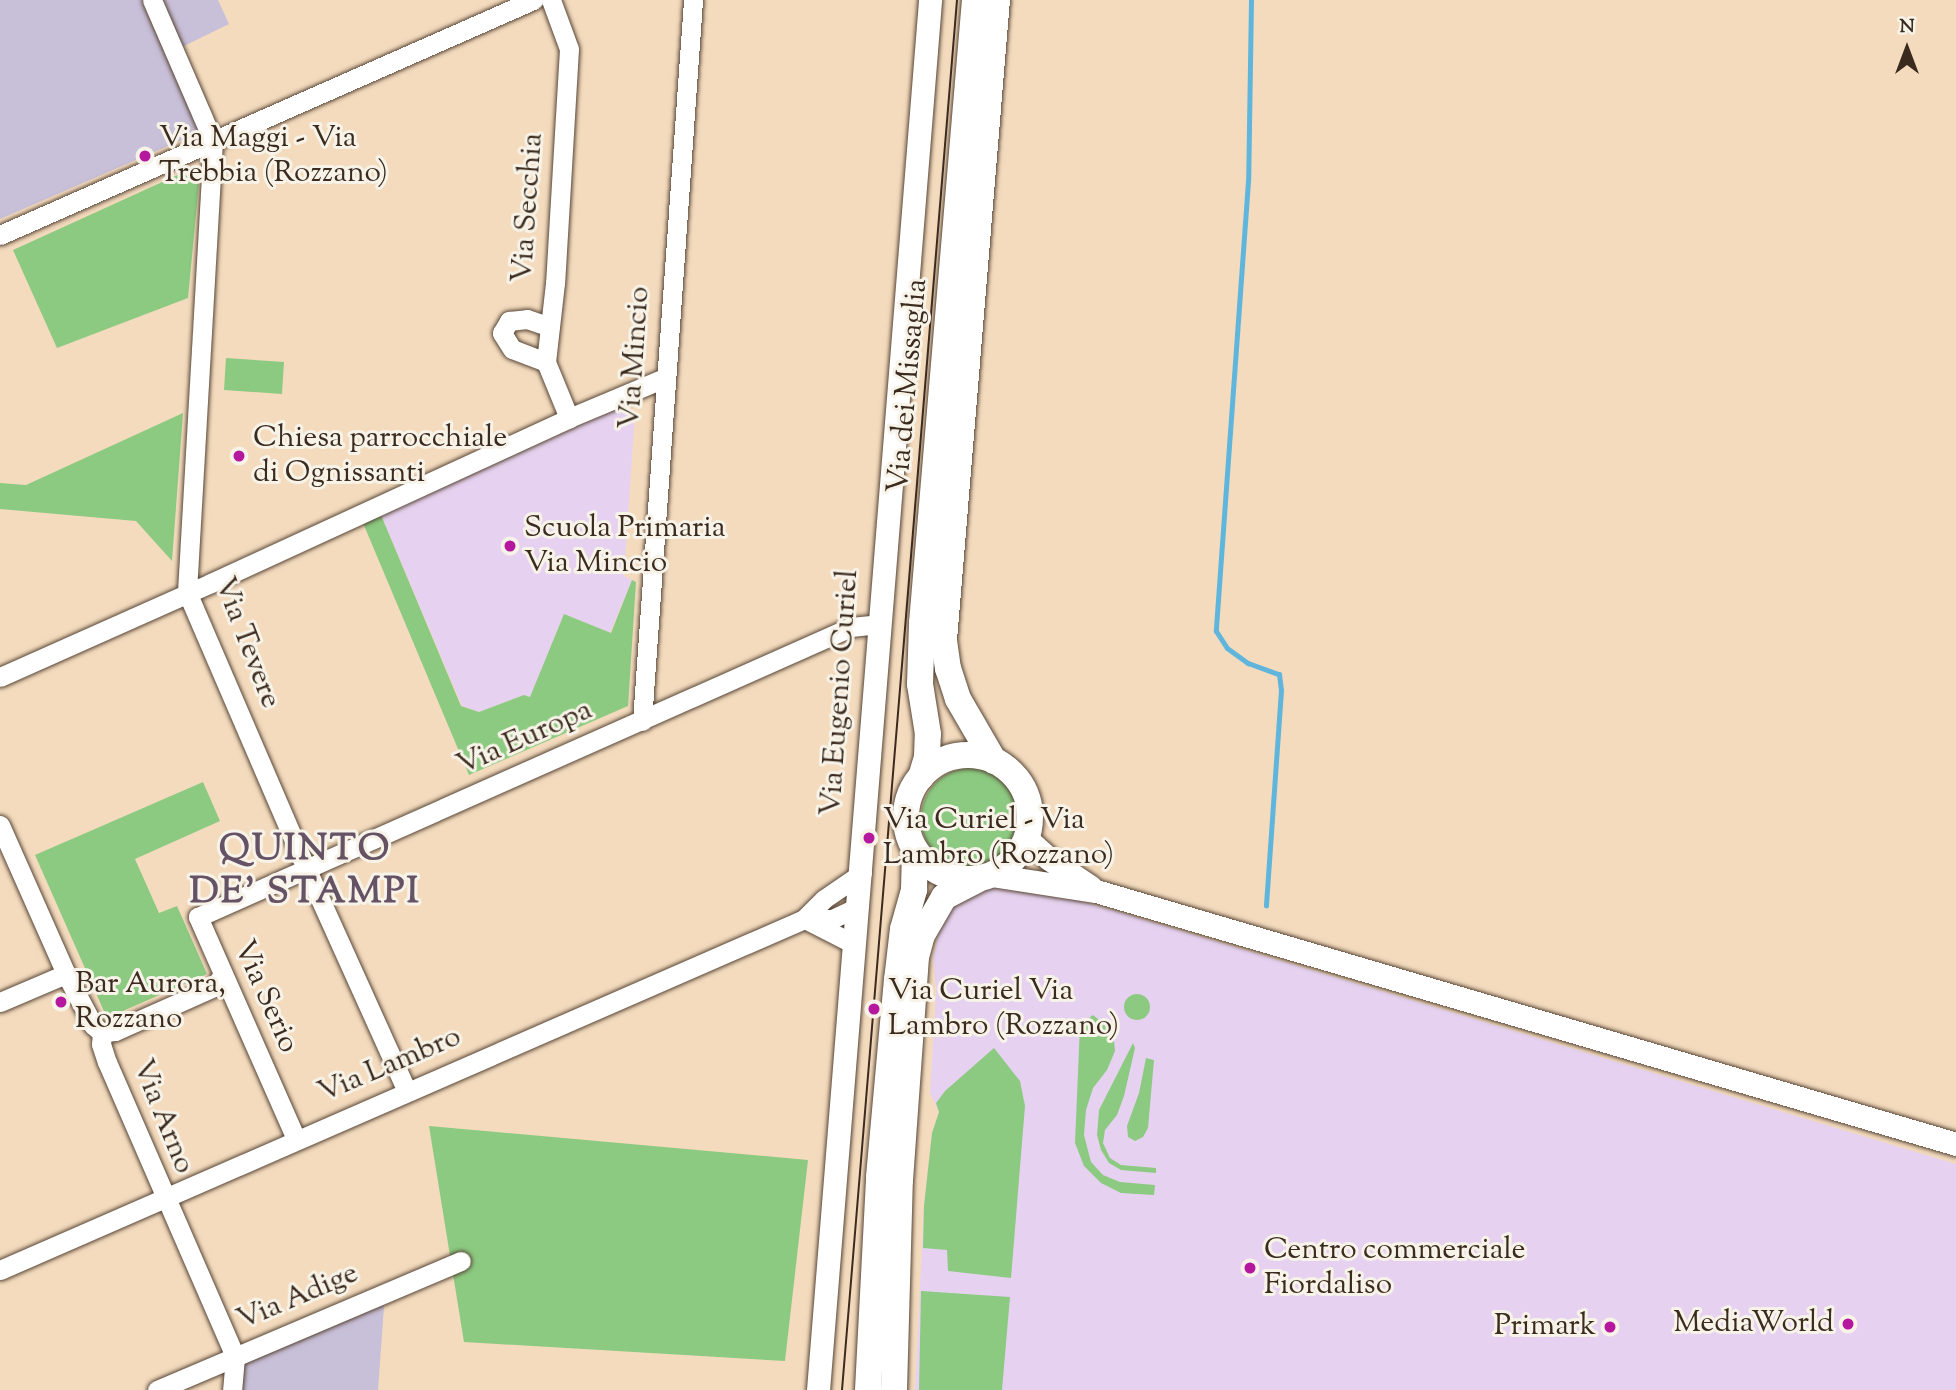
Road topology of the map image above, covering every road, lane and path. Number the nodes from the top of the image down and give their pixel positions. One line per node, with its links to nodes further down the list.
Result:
1 (152, 0): 8 (street)
2 (533, 0): 8 (street)
3 (551, 0): 10 (street, Via Secchia)
4 (692, 0): 12 (street, Via Mincio)
5 (930, 0): 15 (street, Via Eugenio Curiel)
6 (975, 0): 19 (main road, Via dei Missaglia)
7 (997, 0): 18 (main road, Via dei Missaglia)
8 (213, 141): 9 (street); 14 (street, Via Tevere)
9 (0, 235)
10 (550, 327): 11 (street, Via Secchia); 11 (street)
11 (547, 362): 13 (street, Via Secchia)
12 (664, 378): 13 (street); 17 (street, Via Mincio)
13 (569, 418): 14 (street)
14 (187, 592): 16 (street); 23 (street, Via Tevere)
15 (879, 624): 17 (street, Via Europa); 24 (street, Via Eugenio Curiel)
16 (0, 677)
17 (642, 721): 23 (street, Via Europa)
18 (994, 761): 19 (main road); 21 (main road, Via dei Missaglia)
19 (921, 777): 22 (main road, Via dei Missaglia)
20 (0, 825): 31 (street, Via Arno)
21 (1026, 838): 25 (main road); 26 (street)
22 (915, 850): 25 (main road); 41 (main road)
23 (307, 870): 28 (street, Via Europa); 35 (street, Via Tevere)
24 (862, 873): 27 (street, Via Eugenio Curiel); 29 (street)
25 (986, 876): 26 (street); 48 (main road)
26 (1096, 891): 37 (street)
27 (858, 907): 29 (street); 30 (street, Via Eugenio Curiel)
28 (198, 917): 32 (street, Via Serio)
29 (804, 919): 30 (street); 35 (street, Via Lambro)
30 (854, 944): 45 (street, Via Eugenio Curiel)
31 (66, 974): 33 (street); 34 (street, Via Arno)
32 (222, 976): 34 (street); 36 (street, Via Serio)
33 (0, 1002)
34 (102, 1032): 38 (street, Via Arno)
35 (407, 1091): 36 (street, Via Lambro)
36 (296, 1139): 38 (street, Via Lambro)
37 (1956, 1144)
38 (163, 1197): 40 (street, Via Lambro); 42 (street, Via Arno)
39 (461, 1261): 42 (street, Via Adige)
40 (0, 1270)
41 (870, 1332): 46 (main road); 47 (main road)
42 (235, 1357): 43 (street, Via Adige); 44 (street)
43 (157, 1390)
44 (232, 1390)
45 (818, 1390)
46 (862, 1390)
47 (868, 1390)
48 (894, 1390)

